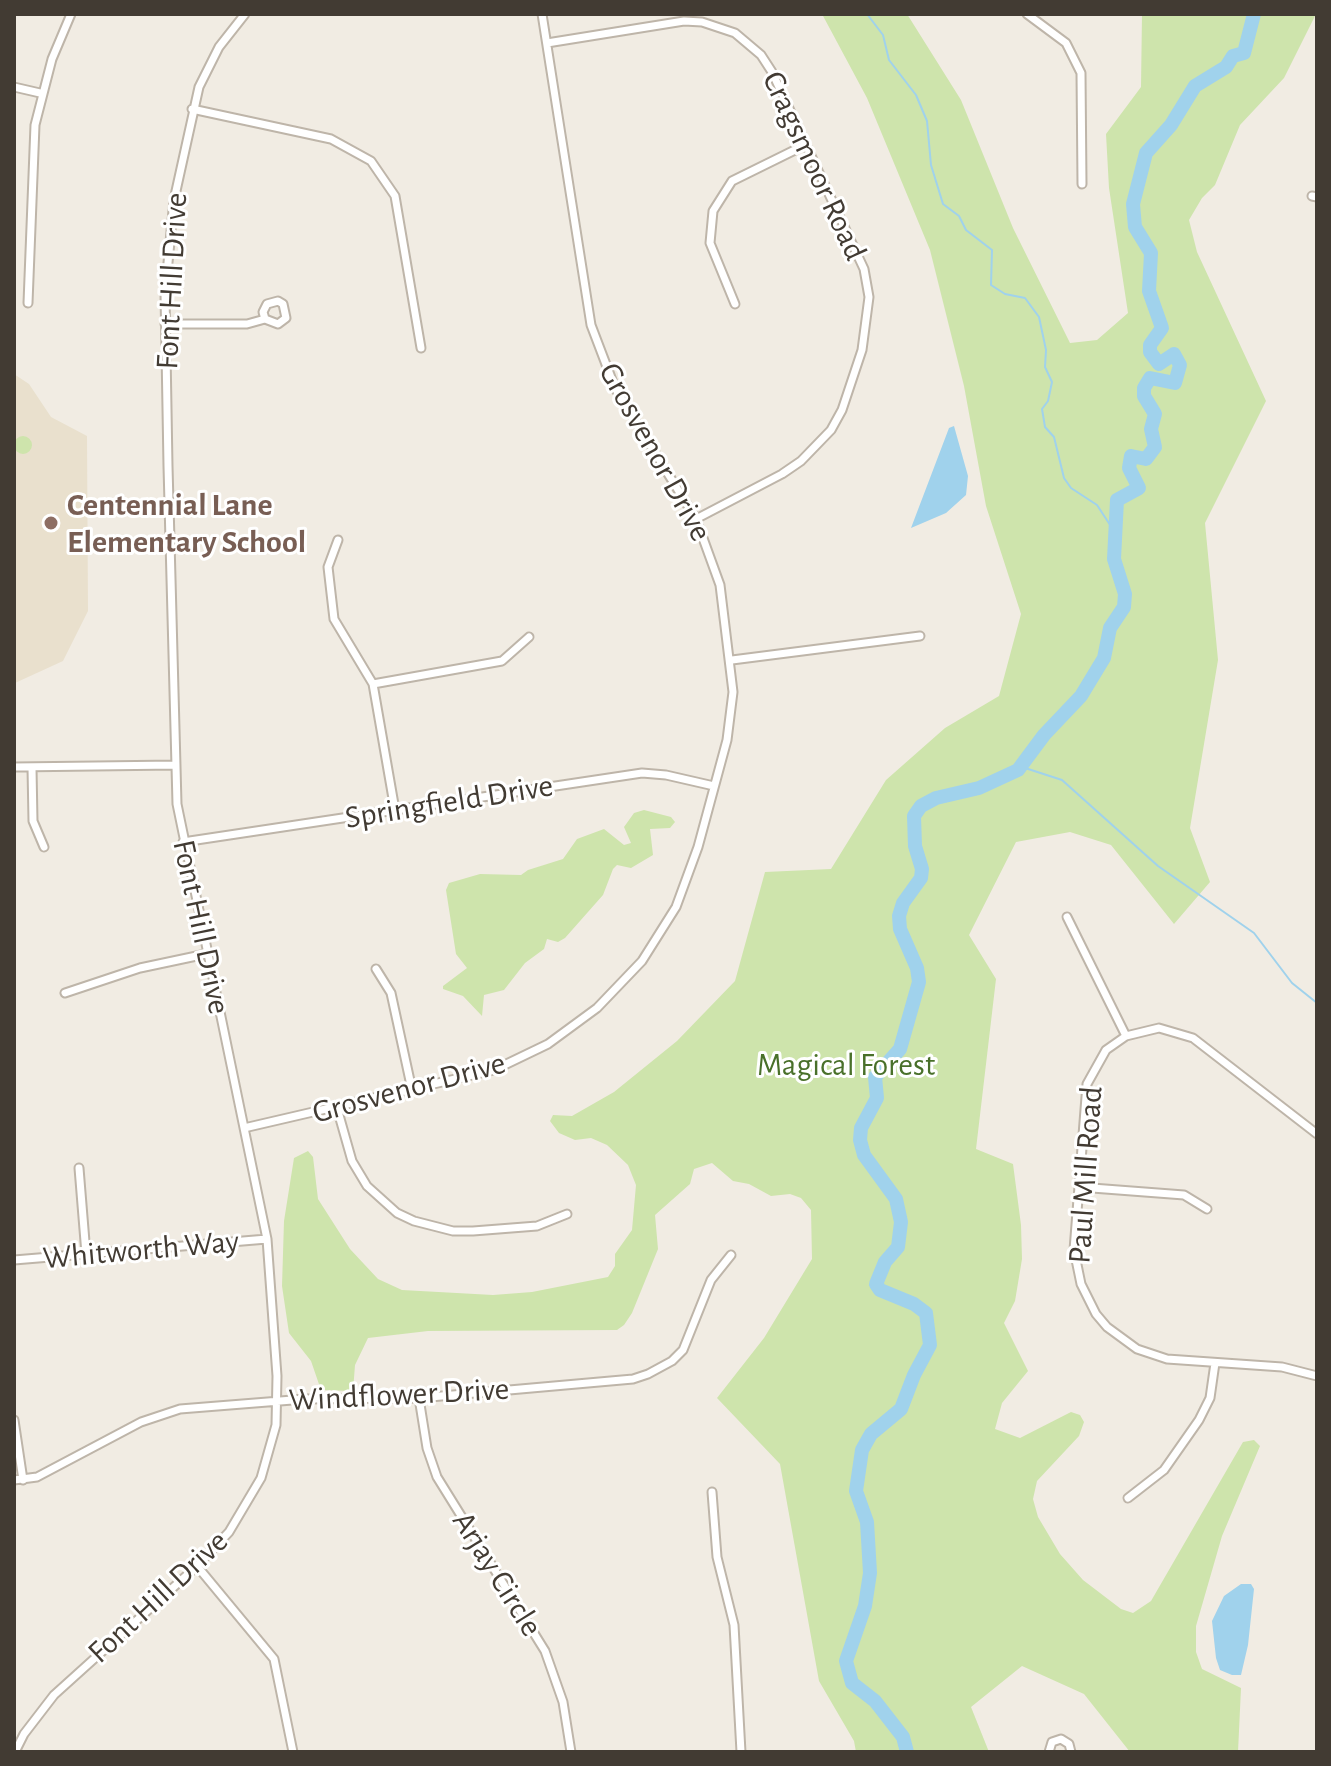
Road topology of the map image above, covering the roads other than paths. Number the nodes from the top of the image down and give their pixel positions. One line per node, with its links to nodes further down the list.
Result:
1 (71, 14): 7 (street)
2 (245, 14): 8 (street, Font Hill Drive)
3 (542, 14): 5 (street, Grosvenor Drive)
4 (1027, 14): 10 (street)
5 (547, 43): 9 (street, Cragsmoor Road); 16 (street, Grosvenor Drive)
6 (14, 87): 7 (street)
7 (40, 93): 11 (street)
8 (192, 109): 14 (street, Font Hill Drive); 15 (street)
9 (805, 145): 12 (street); 16 (street, Cragsmoor Road)
10 (1082, 184)
11 (28, 303)
12 (735, 304)
13 (265, 319): 14 (street)
14 (165, 324): 22 (street, Font Hill Drive)
15 (421, 348)
16 (696, 519): 20 (street, Grosvenor Drive)
17 (338, 540): 21 (street)
18 (920, 636): 20 (street)
19 (529, 637): 21 (street)
20 (732, 660): 25 (street, Grosvenor Drive)
21 (373, 684): 26 (street)
22 (176, 765): 24 (street); 27 (street, Font Hill Drive)
23 (14, 767): 24 (street)
24 (32, 768): 28 (street)
25 (714, 786): 26 (street, Springfield Drive); 34 (street, Grosvenor Drive)
26 (395, 810): 27 (street, Springfield Drive)
27 (183, 842): 30 (street, Font Hill Drive)
28 (44, 847)
29 (1067, 917): 33 (street)
30 (206, 954): 32 (street); 36 (street, Font Hill Drive)
31 (376, 969): 34 (street)
32 (65, 993)
33 (1126, 1036): 37 (street); 39 (street, Paul Mill Road)
34 (412, 1090): 35 (street, Grosvenor Drive)
35 (337, 1108): 36 (street, Grosvenor Drive); 41 (street)
36 (244, 1128): 42 (street, Font Hill Drive)
37 (1317, 1134)
38 (79, 1168): 43 (street)
39 (1079, 1187): 40 (street); 46 (street, Paul Mill Road)
40 (1207, 1209)
41 (567, 1214)
42 (267, 1239): 43 (street, Whitworth Way); 49 (street, Font Hill Drive)
43 (86, 1254): 45 (street, Whitworth Way)
44 (731, 1255): 48 (street, Windflower Drive)
45 (14, 1260)
46 (1215, 1363): 47 (street, Paul Mill Road); 54 (street)
47 (1317, 1376)
48 (419, 1398): 49 (street, Windflower Drive); 60 (street, Arjay Circle)
49 (277, 1401): 52 (street, Windflower Drive); 55 (street, Font Hill Drive)
50 (14, 1420): 52 (street)
51 (14, 1480): 52 (street, Windflower Drive)
52 (23, 1480)
53 (712, 1492): 61 (street)
54 (1128, 1498)
55 (197, 1566): 57 (street, Font Hill Drive); 59 (street)
56 (14, 1728): 57 (street)
57 (24, 1734): 58 (street, Font Hill Drive)
58 (15, 1752)
59 (293, 1752)
60 (571, 1752)
61 (741, 1752)
62 (1049, 1752): 63 (street)
63 (1071, 1752)

